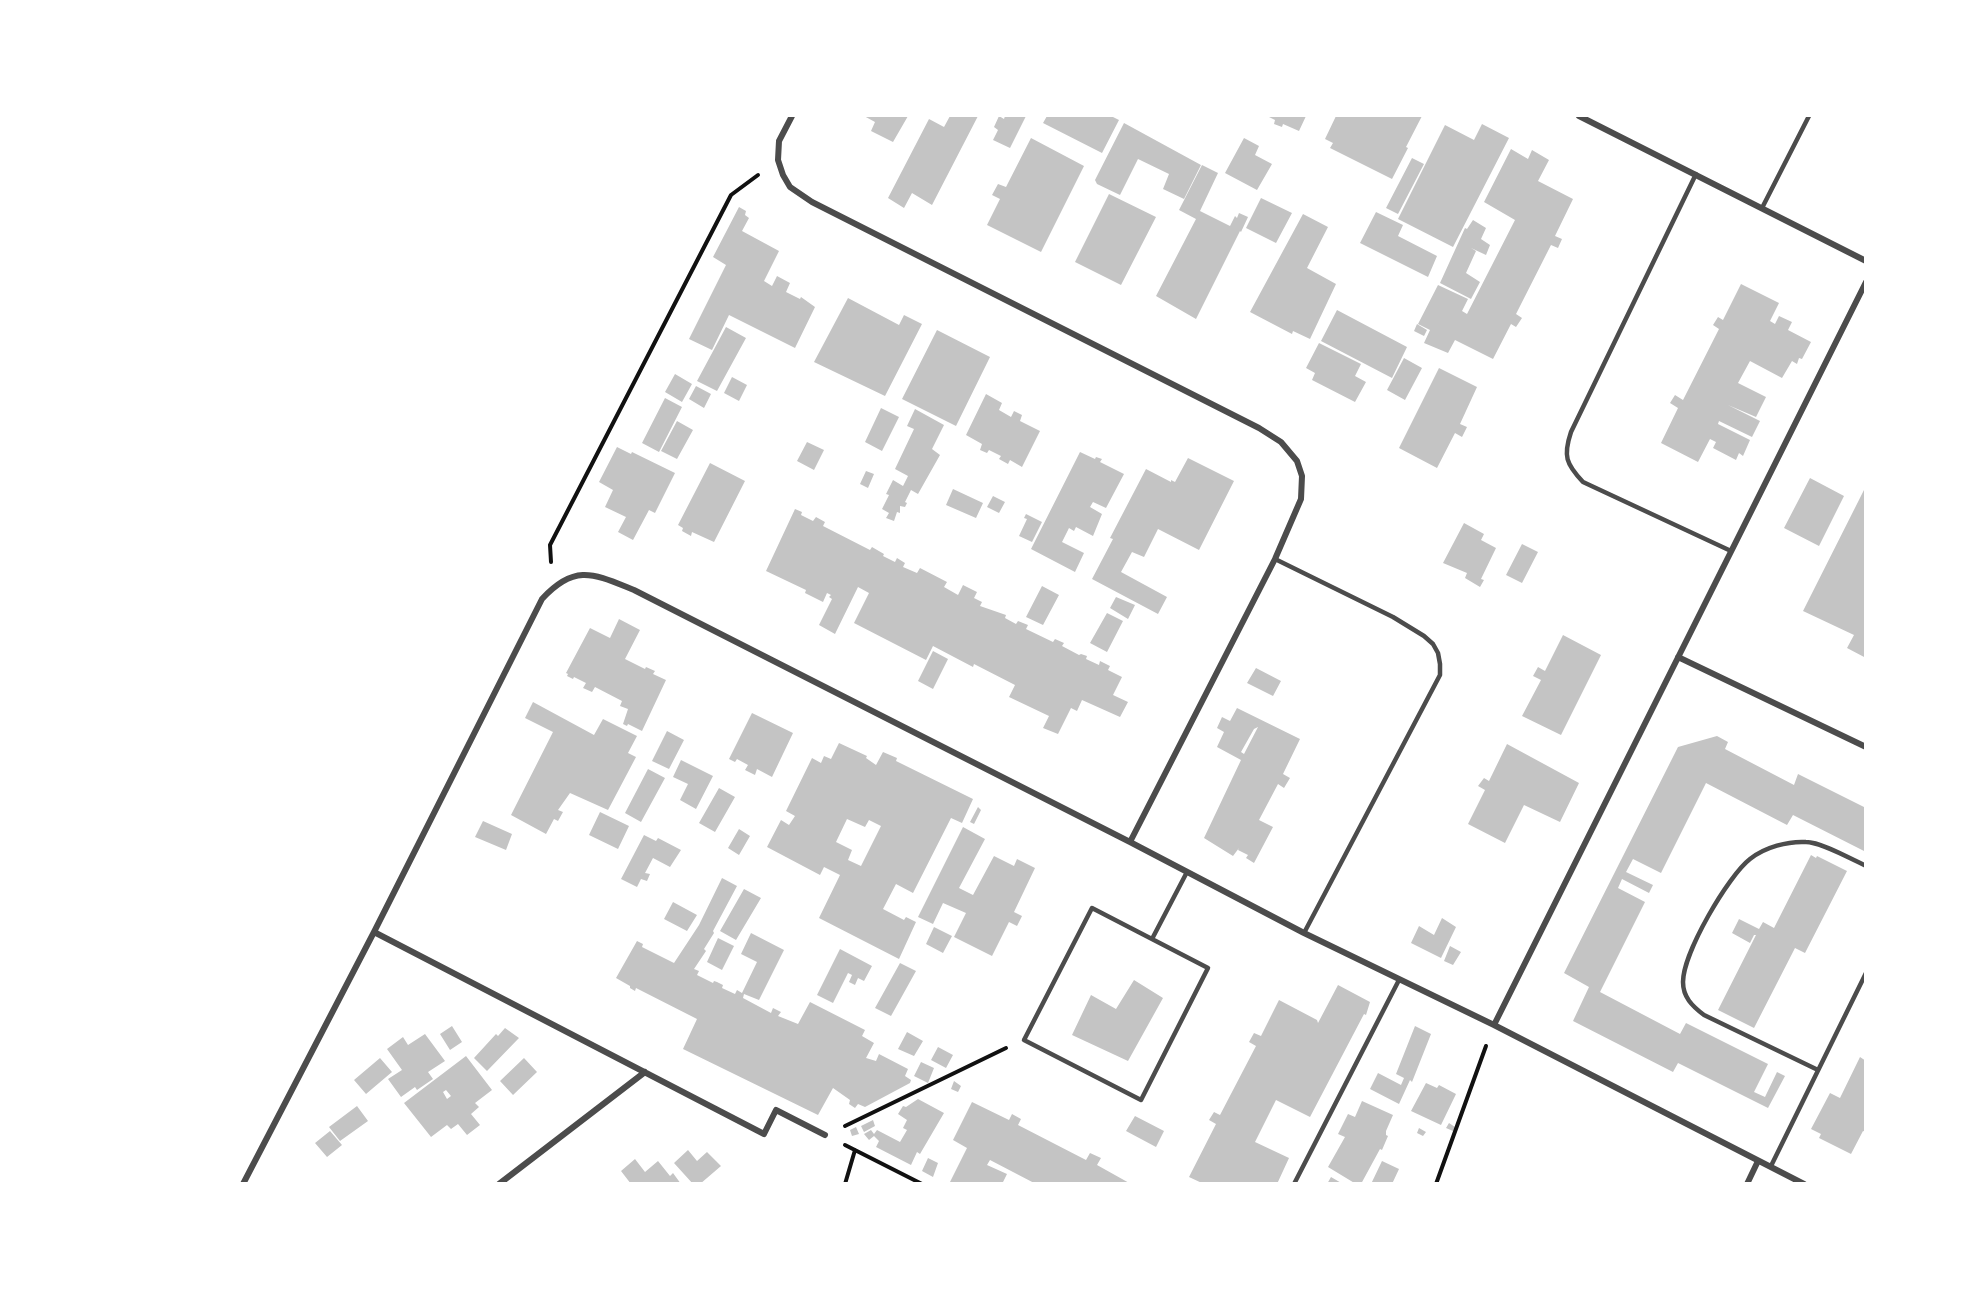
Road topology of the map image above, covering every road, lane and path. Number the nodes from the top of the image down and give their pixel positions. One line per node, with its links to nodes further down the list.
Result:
1 (792, 116): 4 (street)
2 (1579, 116): 5 (street)
3 (1809, 116): 6 (lane)
4 (778, 160): 10 (street); 11 (path)
5 (1696, 174): 6 (street); 9 (lane)
6 (1762, 208): 7 (street)
7 (1866, 261)
8 (1866, 282): 9 (street)
9 (1731, 551): 12 (street)
10 (1275, 559): 14 (street); 18 (lane)
11 (553, 587): 14 (street); 17 (street)
12 (1678, 657): 13 (street); 22 (street)
13 (1866, 747)
14 (1130, 842): 16 (street)
15 (1866, 866): 24 (lane)
16 (1187, 872): 18 (street); 19 (lane)
17 (375, 932): 25 (street); 30 (street)
18 (1304, 933): 21 (street)
19 (1152, 939): 19 (lane)
20 (1866, 973): 24 (lane)
21 (1400, 980): 22 (street); 34 (lane)
22 (1494, 1025): 28 (street); 35 (path)
23 (1011, 1046): 26 (path)
24 (1818, 1070): 29 (lane)
25 (645, 1072): 26 (street); 31 (street)
26 (825, 1135): 27 (path)
27 (855, 1150): 32 (path); 33 (path)
28 (1758, 1161): 29 (street); 36 (street)
29 (1771, 1166): 37 (street)
30 (243, 1184)
31 (499, 1184)
32 (845, 1184)
33 (922, 1184)
34 (1294, 1184)
35 (1436, 1184)
36 (1747, 1184)
37 (1804, 1184)

